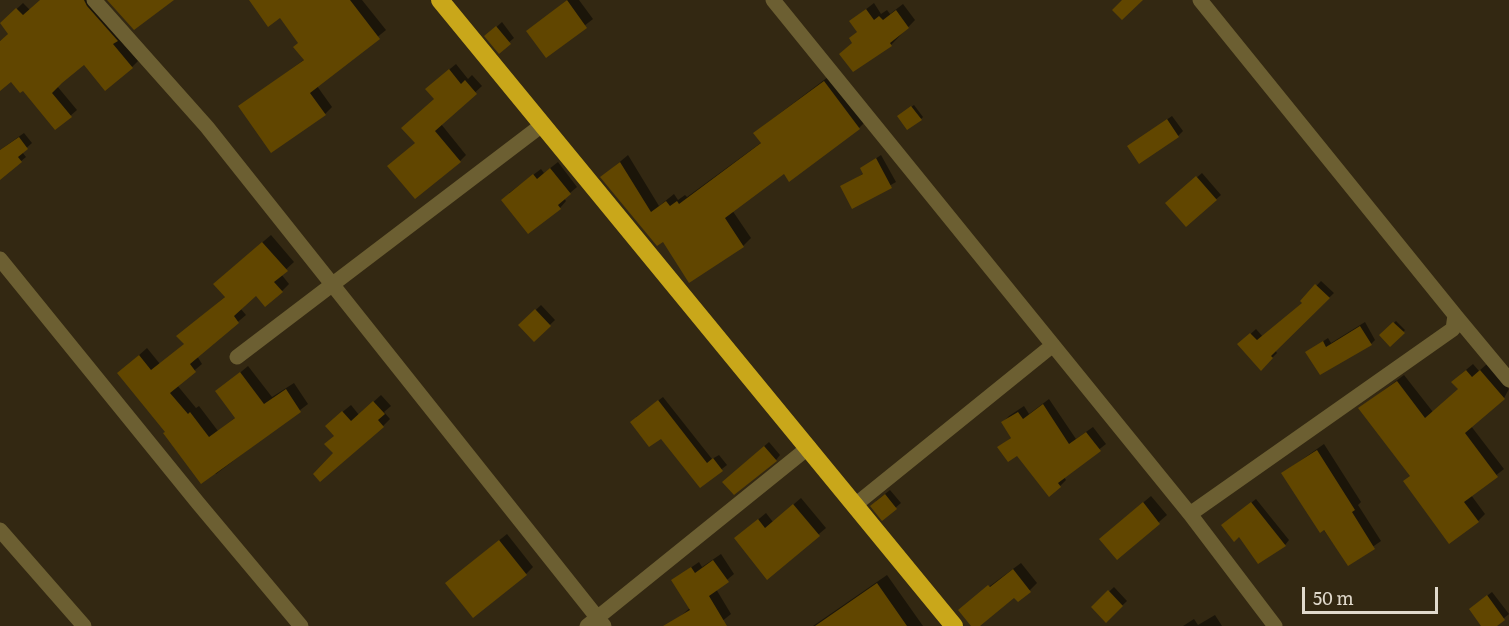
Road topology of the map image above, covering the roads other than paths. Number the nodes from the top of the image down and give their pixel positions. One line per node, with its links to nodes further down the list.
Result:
1 (94, 0): 7 (street)
2 (440, 0): 5 (highway)
3 (773, 0): 9 (street)
4 (1200, 0): 8 (street)
5 (542, 125): 7 (street); 12 (highway)
6 (3, 267): 18 (street)
7 (331, 286): 10 (street); 16 (street)
8 (1455, 315): 11 (street); 14 (street)
9 (1053, 345): 13 (street); 14 (street)
10 (237, 357)
11 (1509, 380)
12 (808, 447): 13 (highway); 16 (street)
13 (855, 505): 19 (highway)
14 (1190, 514): 20 (street)
15 (0, 530): 17 (street)
16 (596, 623)
17 (84, 626)
18 (301, 626)
19 (954, 626)
20 (1275, 626)

